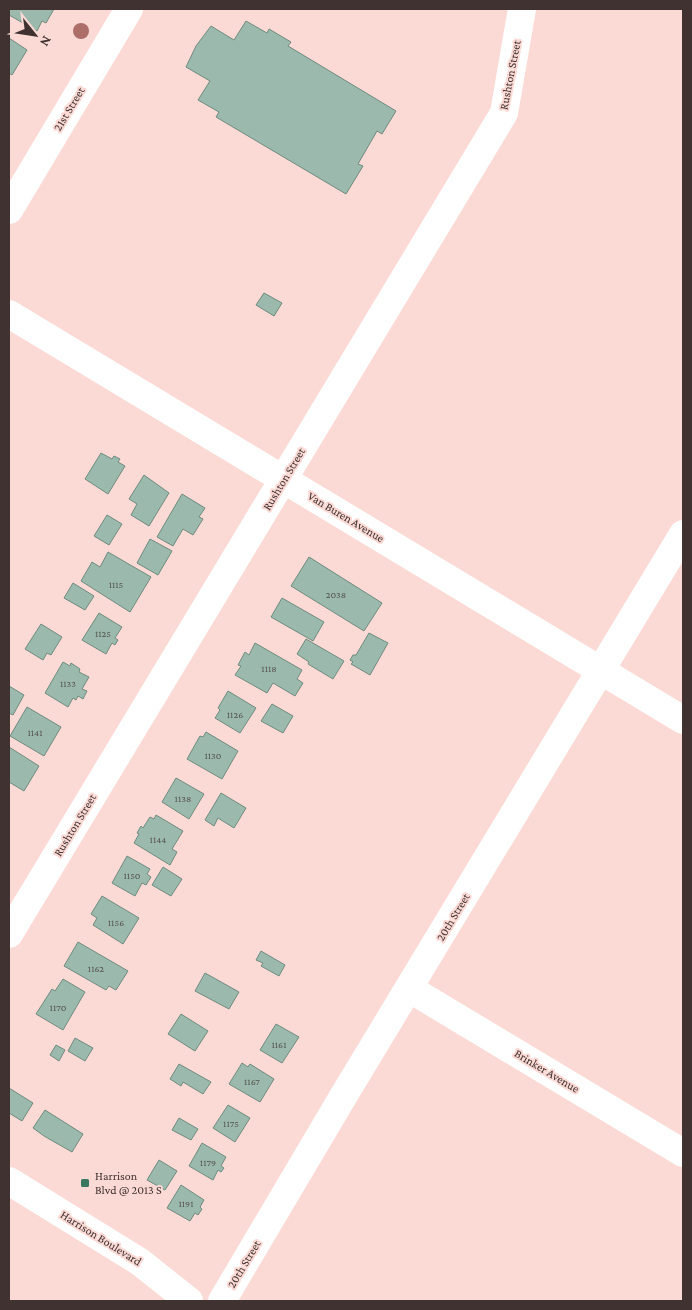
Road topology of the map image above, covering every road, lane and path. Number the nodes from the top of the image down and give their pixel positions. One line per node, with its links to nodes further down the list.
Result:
1 (129, 9): 3 (street, 21st Street)
2 (522, 9): 5 (street, Rushton Street)
3 (9, 210)
4 (9, 314): 5 (street, Van Buren Avenue)
5 (284, 480): 7 (street, Van Buren Avenue); 9 (street, Rushton Street)
6 (683, 534): 7 (street, 20th Street)
7 (601, 670): 8 (street, Van Buren Avenue); 10 (street, 20th Street)
8 (683, 720)
9 (9, 934)
10 (410, 989): 11 (street, Brinker Avenue); 14 (street, 20th Street)
11 (683, 1153)
12 (9, 1181): 13 (street, Harrison Boulevard)
13 (189, 1301)
14 (222, 1301)

